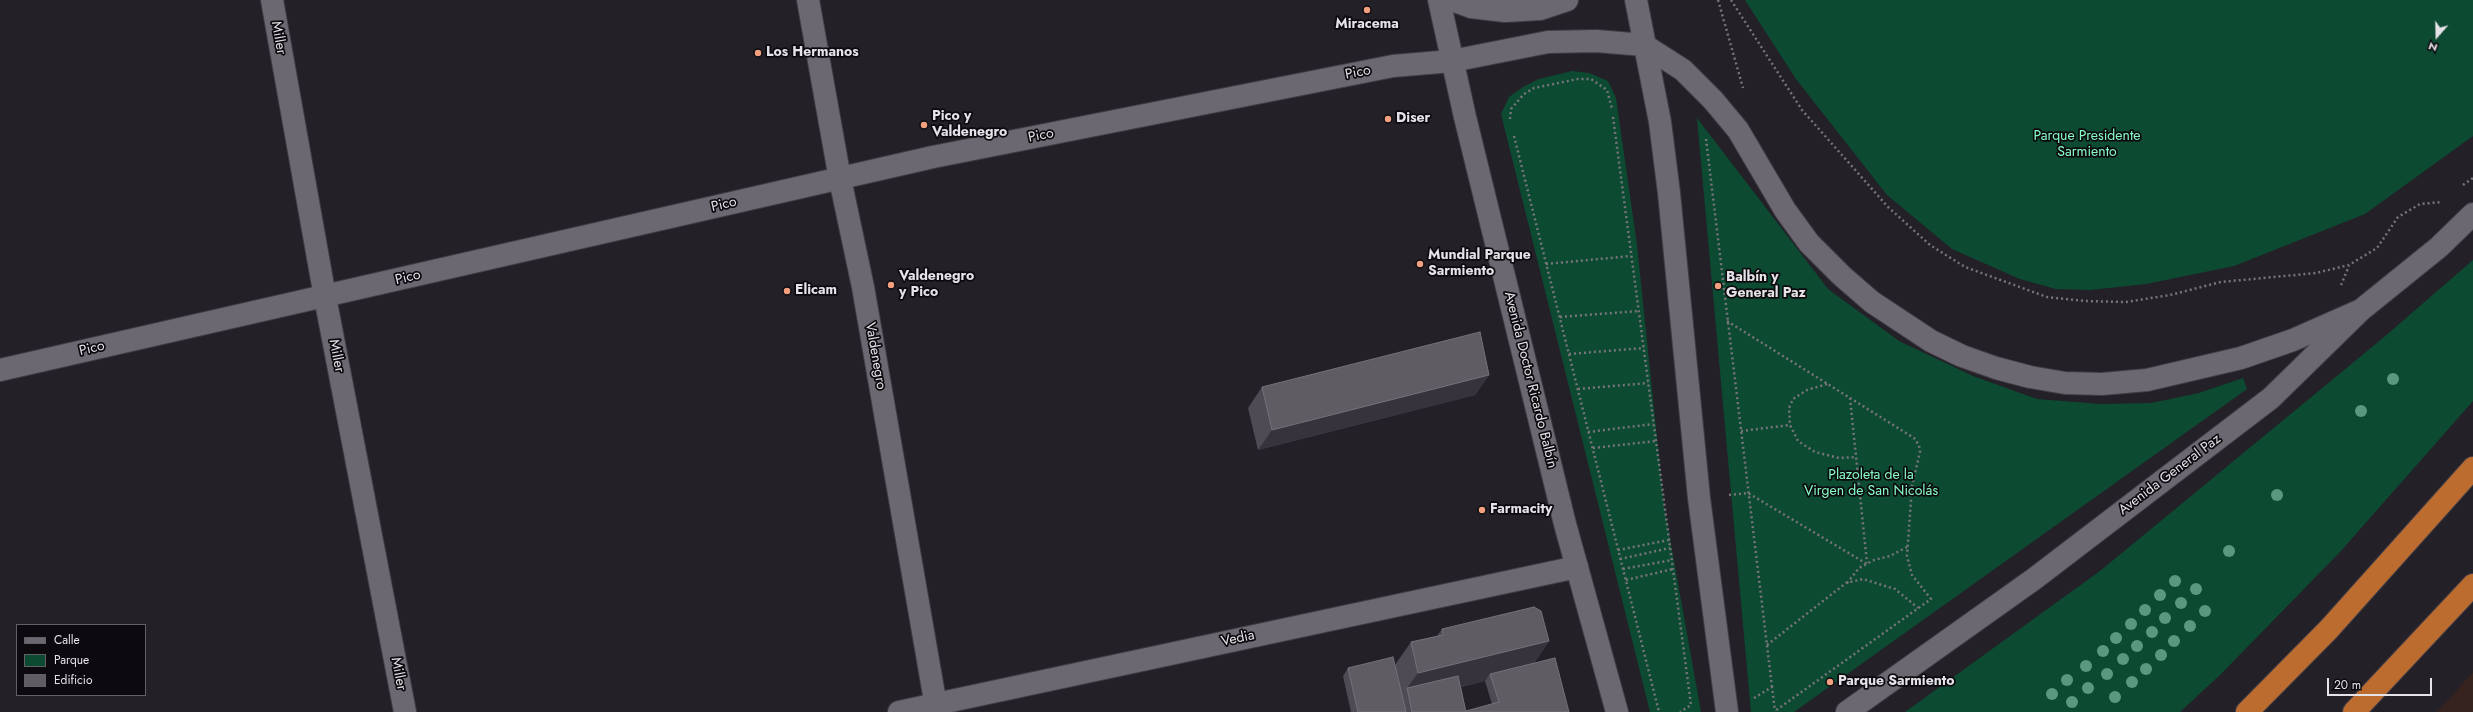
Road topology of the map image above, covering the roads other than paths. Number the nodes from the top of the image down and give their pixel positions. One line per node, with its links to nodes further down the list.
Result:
1 (272, 0): 11 (street, Miller)
2 (808, 0): 9 (street, Valdenegro)
3 (1439, 0): 8 (street, Avenida Doctor Ricardo Balbín)
4 (1452, 0): 5 (street)
5 (1567, 0)
6 (1636, 0): 7 (street)
7 (1644, 45): 8 (street, Pico); 12 (street); 21 (street)
8 (1452, 61): 9 (street, Pico); 15 (street, Avenida Doctor Ricardo Balbín)
9 (840, 178): 11 (street, Pico); 17 (street, Valdenegro)
10 (2473, 214): 12 (street, Avenida General Paz)
11 (325, 297): 13 (street, Pico); 18 (street, Miller)
12 (2361, 310): 22 (street, Avenida General Paz)
13 (0, 370)
14 (2473, 468): 23 (highway)
15 (1577, 567): 17 (street, Vedia); 20 (street, Avenida Doctor Ricardo Balbín)
16 (2473, 584): 24 (highway)
17 (936, 708): 19 (street, Vedia)
18 (405, 712)
19 (899, 712)
20 (1617, 712)
21 (1727, 712)
22 (1847, 712)
23 (2247, 712)
24 (2354, 712)

